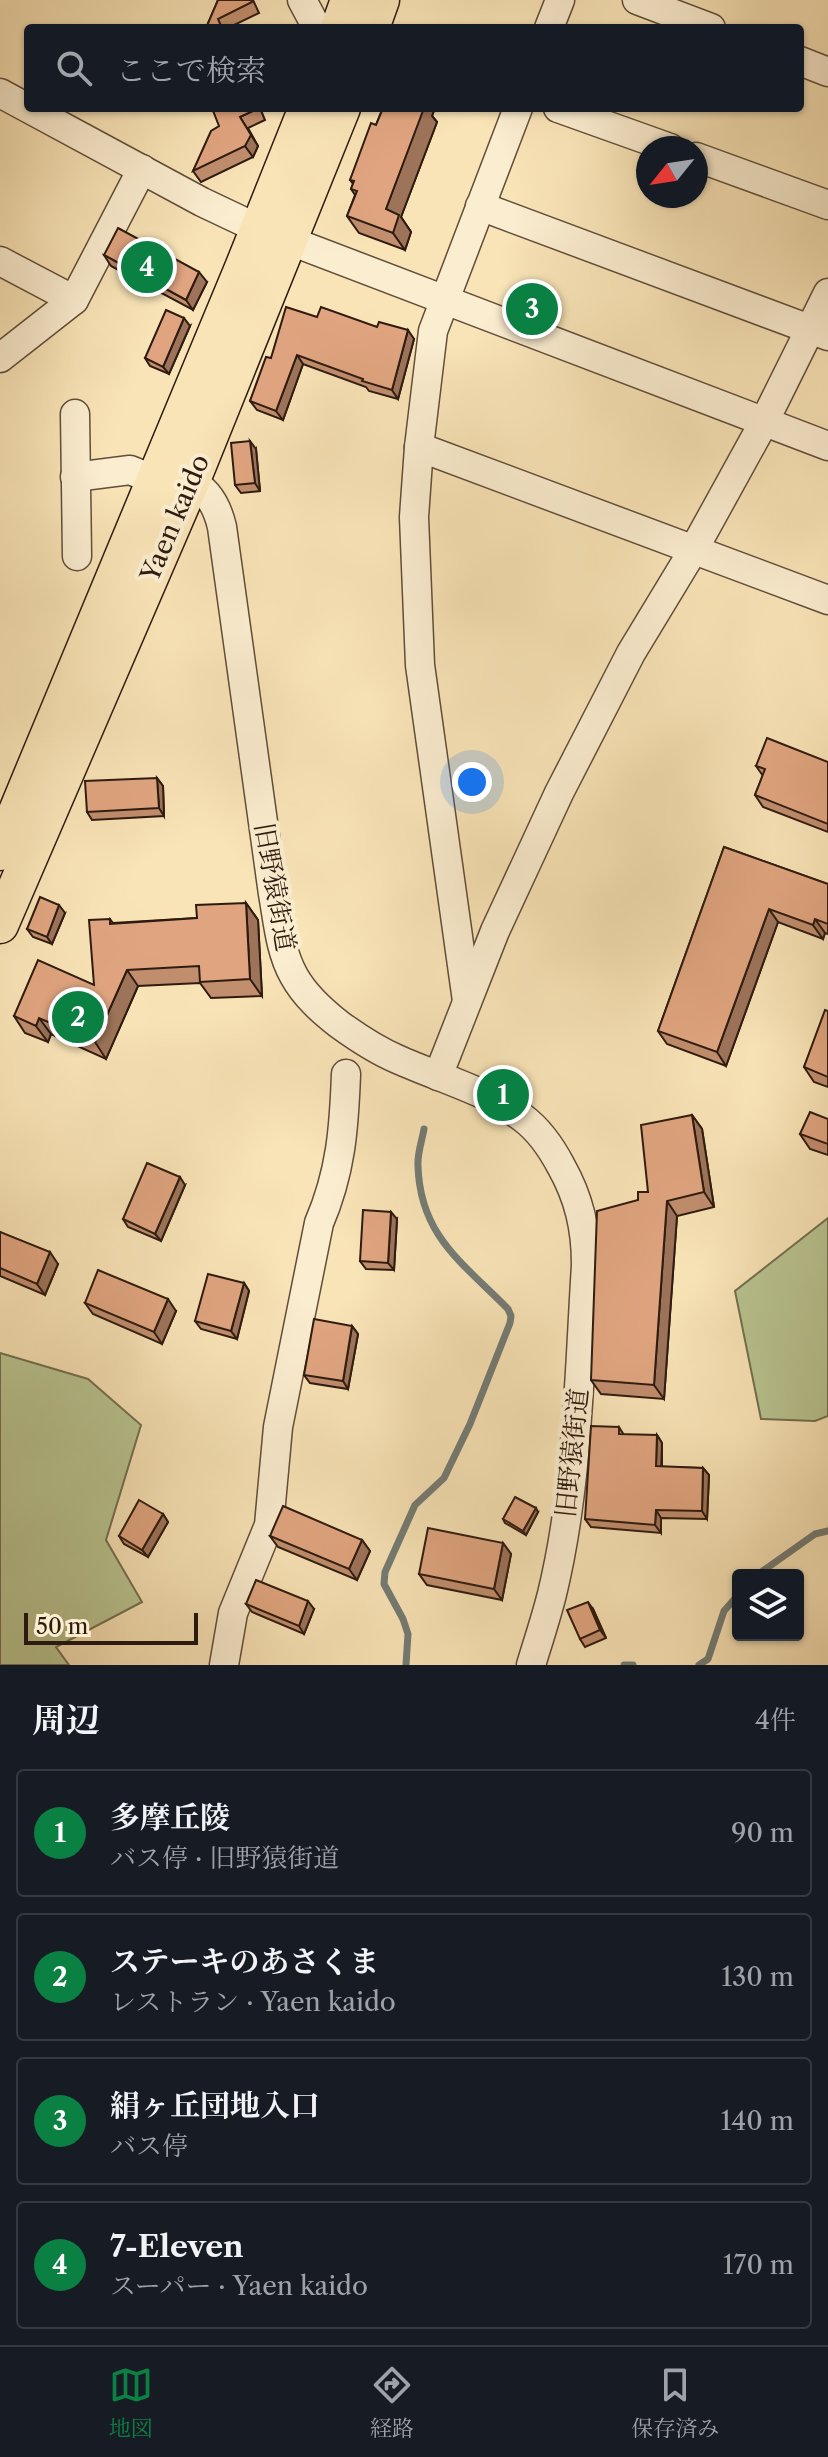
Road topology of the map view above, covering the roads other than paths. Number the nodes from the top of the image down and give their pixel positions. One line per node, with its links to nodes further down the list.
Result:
1 (302, 0): 6 (street)
2 (349, 0): 7 (main road)
3 (381, 0): 8 (main road)
4 (560, 0): 9 (street)
5 (637, 0): 10 (street)
6 (315, 24)
7 (340, 24)
8 (372, 24)
9 (551, 24)
10 (700, 24)
11 (804, 63): 12 (street)
12 (828, 72)
13 (0, 93): 14 (street)
14 (24, 106)
15 (36, 112): 22 (street)
16 (306, 112): 25 (main road, Yaen kaido)
17 (340, 112): 25 (main road, Yaen kaido)
18 (516, 112): 24 (street)
19 (569, 112): 20 (street)
20 (636, 136)
21 (708, 161): 23 (street)
22 (142, 169): 25 (street); 28 (street)
23 (828, 205)
24 (480, 206): 29 (street); 30 (street)
25 (274, 236): 29 (street); 36 (main road, Yaen kaido)
26 (0, 261): 28 (street)
27 (828, 293): 30 (street)
28 (74, 300): 31 (street)
29 (443, 300): 33 (street); 35 (street)
30 (819, 333): 33 (street)
31 (0, 358)
32 (75, 414): 37 (street)
33 (764, 422): 34 (street); 38 (street)
34 (828, 446)
35 (419, 447): 38 (street); 43 (street)
36 (170, 473): 37 (street); 41 (main road, Yaen kaido); 42 (main road, Yaen kaido); 45 (street, 旧野猿街道)
37 (75, 477): 39 (street)
38 (694, 549): 40 (street); 43 (street)
39 (77, 556)
40 (828, 600)
41 (0, 852)
42 (0, 925)
43 (467, 1001): 45 (street)
44 (346, 1074): 46 (street)
45 (438, 1076): 47 (street, 旧野猿街道)
46 (224, 1665)
47 (531, 1665)

